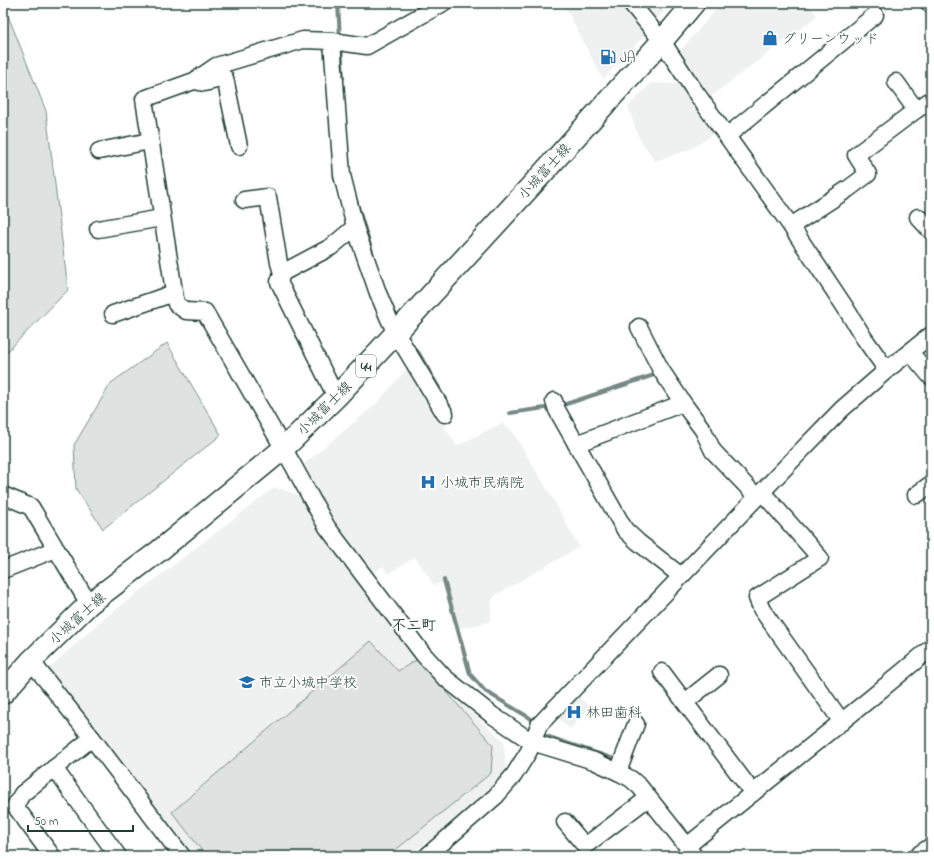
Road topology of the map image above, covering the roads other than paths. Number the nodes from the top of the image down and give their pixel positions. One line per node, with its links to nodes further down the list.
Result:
1 (443, 3): 6 (street)
2 (631, 3): 5 (street)
3 (694, 3): 5 (main road, 小城富士線 / 44)
4 (874, 15): 11 (street)
5 (662, 41): 11 (street); 24 (main road, 小城富士線 / 44)
6 (338, 42): 7 (street); 18 (street)
7 (194, 81): 12 (street); 13 (street)
8 (896, 82): 10 (street)
9 (931, 100): 10 (street)
10 (916, 110): 17 (street)
11 (727, 136): 17 (street)
12 (150, 141): 14 (street); 16 (street)
13 (239, 146)
14 (99, 151)
15 (244, 200): 20 (street)
16 (162, 218): 19 (street); 21 (street)
17 (791, 226): 27 (street)
18 (354, 227): 20 (street); 24 (street)
19 (98, 229)
20 (282, 273): 29 (street)
21 (174, 293): 22 (street); 34 (street)
22 (113, 314)
23 (639, 326): 30 (street)
24 (396, 333): 29 (main road, 小城富士線 / 44); 32 (street)
25 (931, 335): 26 (street)
26 (910, 352): 27 (street); 28 (street)
27 (888, 368): 36 (street)
28 (931, 377)
29 (336, 397): 34 (main road, 小城富士線 / 44)
30 (683, 402): 33 (street); 36 (street)
31 (555, 405): 33 (street)
32 (445, 414)
33 (576, 444): 41 (street)
34 (283, 449): 42 (main road, 小城富士線 / 44); 51 (street)
35 (931, 484): 38 (street)
36 (759, 494): 41 (street); 49 (street)
37 (3, 495): 39 (street)
38 (916, 495)
39 (56, 549): 40 (street); 42 (street)
40 (3, 570)
41 (681, 576): 51 (street)
42 (90, 604): 44 (main road, 小城富士線 / 44)
43 (931, 648): 49 (street)
44 (31, 661): 47 (main road, 小城富士線 / 44); 52 (street)
45 (662, 672): 48 (street)
46 (719, 675): 48 (street)
47 (3, 693)
48 (684, 702): 55 (street)
49 (842, 722): 55 (street)
50 (636, 724): 53 (street)
51 (536, 734): 53 (street); 63 (street)
52 (92, 738): 54 (street); 62 (street)
53 (620, 766): 56 (street)
54 (54, 768): 60 (street); 61 (street)
55 (753, 793): 58 (street)
56 (648, 798): 57 (street); 58 (street)
57 (565, 822)
58 (692, 847)
59 (931, 850): 64 (highway)
60 (52, 856)
61 (118, 856)
62 (182, 856)
63 (427, 856)
64 (922, 856)

